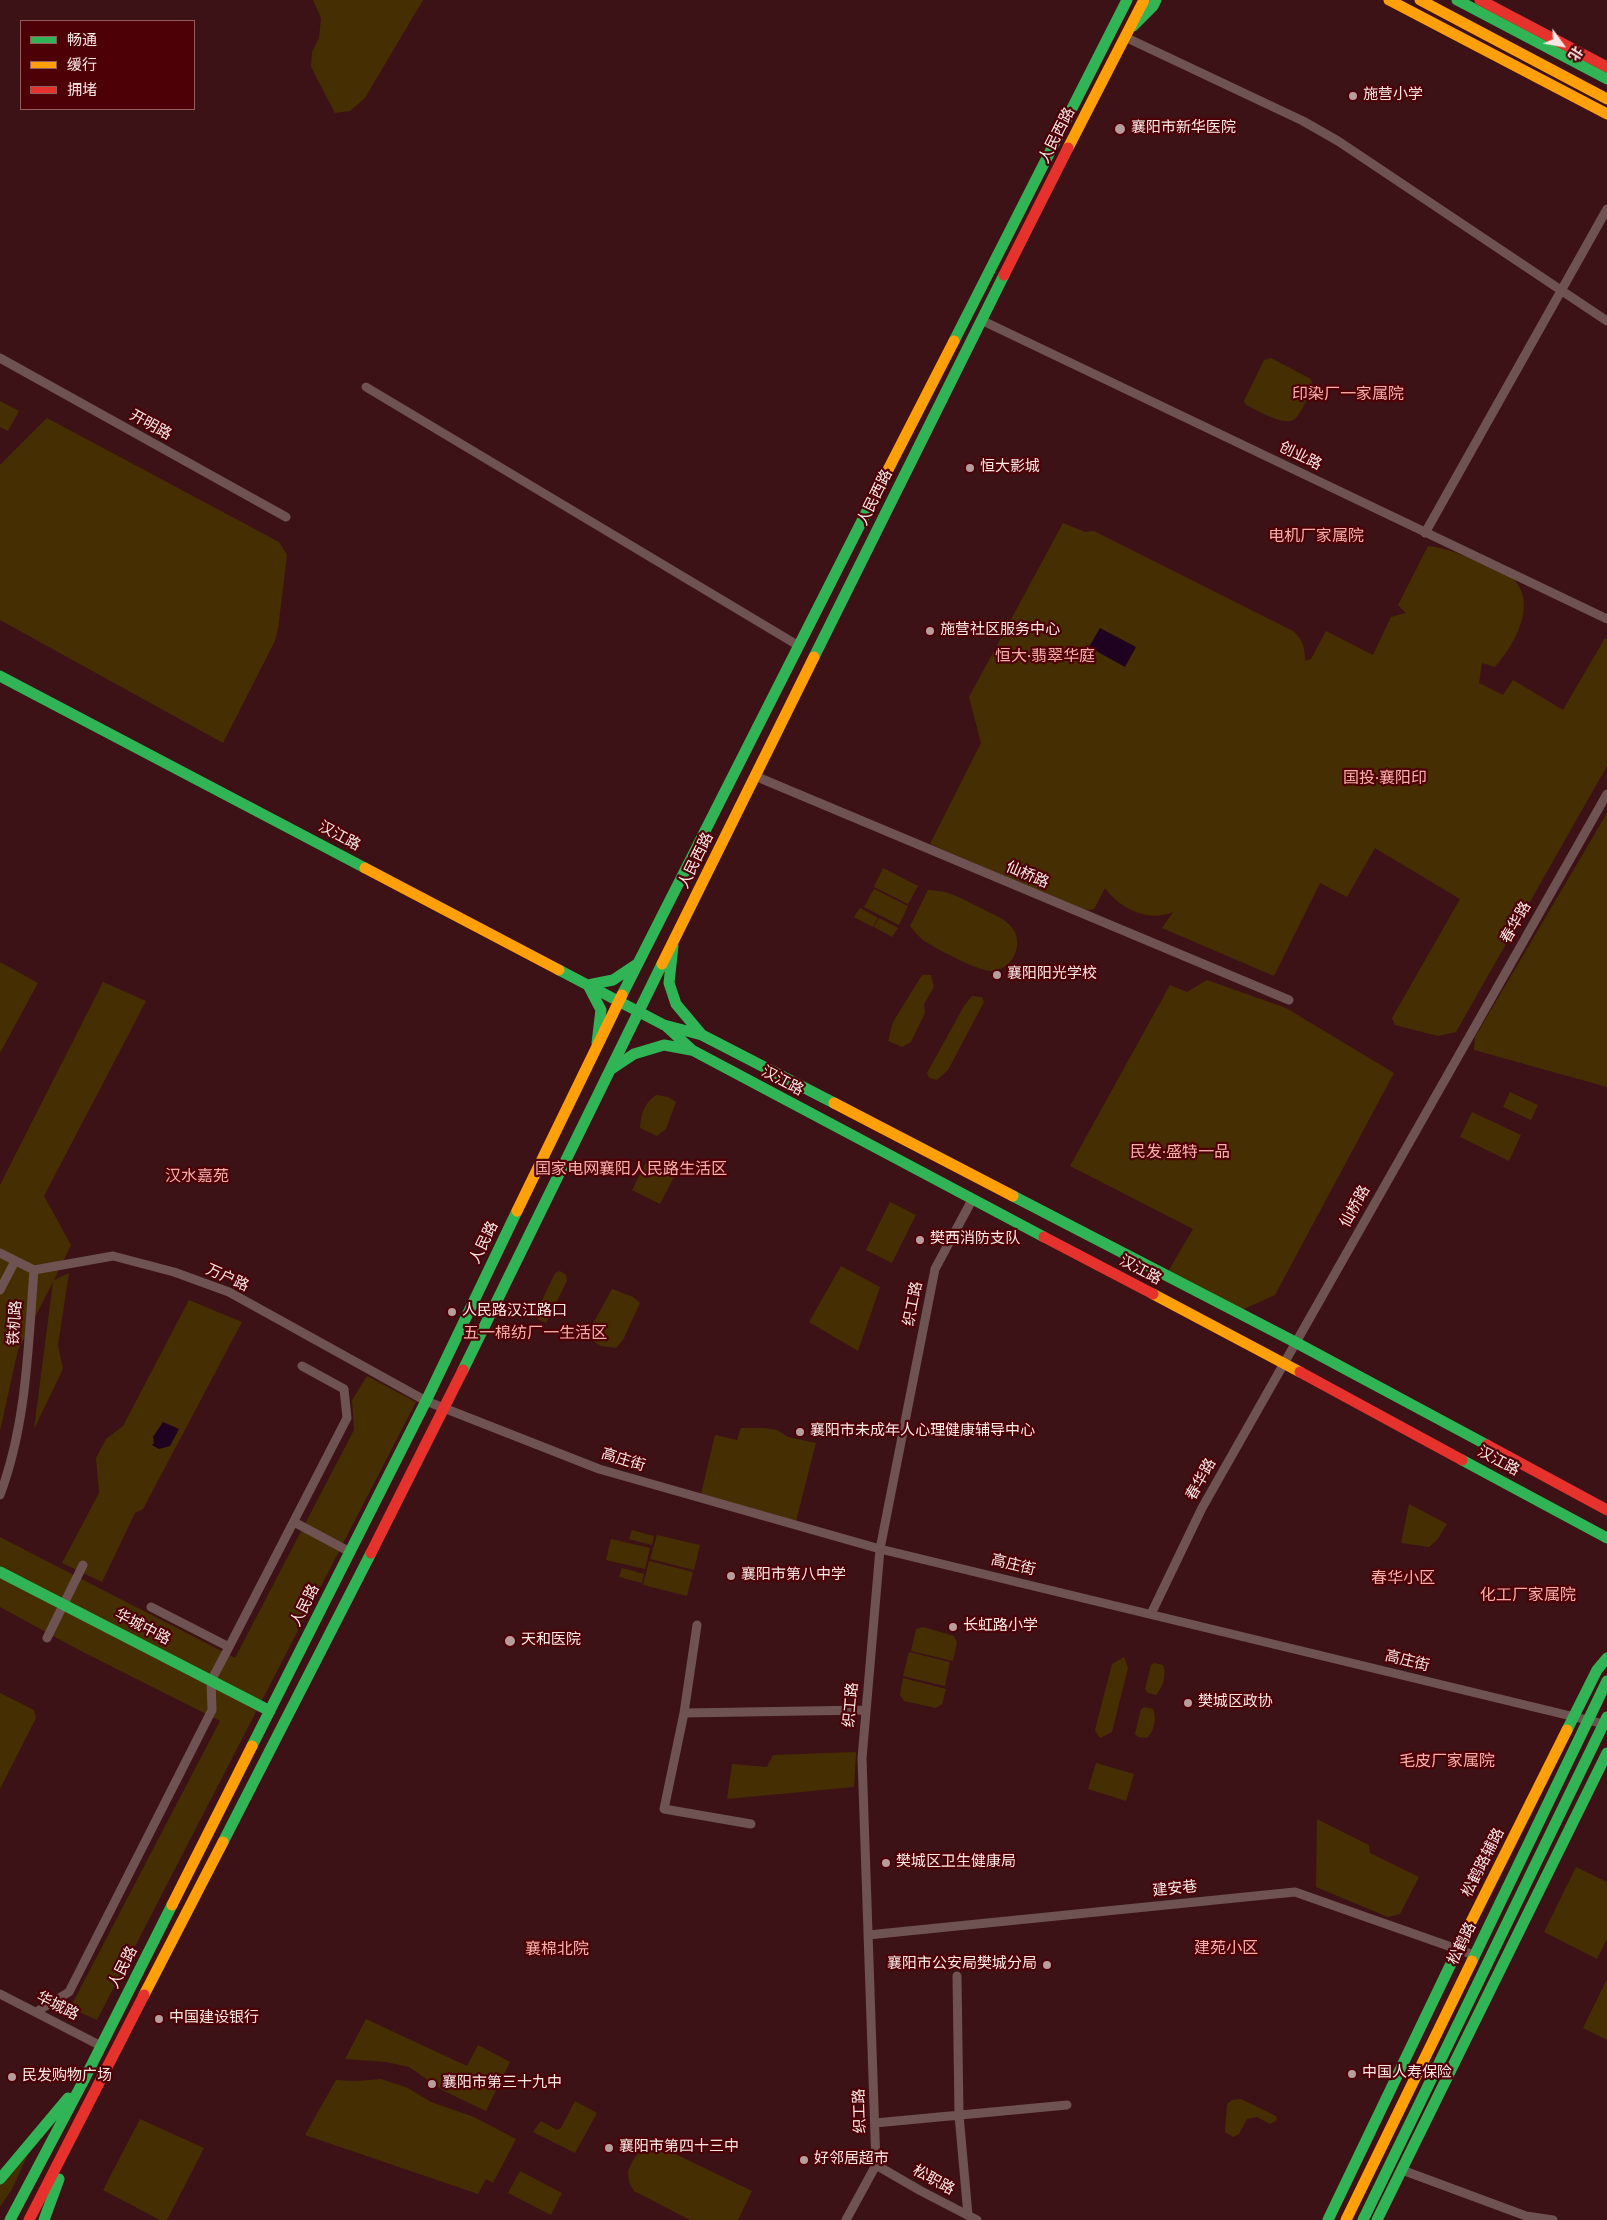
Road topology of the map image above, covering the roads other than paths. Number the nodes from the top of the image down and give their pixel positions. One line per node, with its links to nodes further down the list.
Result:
1 (1127, 0): 22 (main road, 人民西路)
2 (1144, 0): 8 (main road, 人民西路)
3 (1156, 0): 8 (main road)
4 (1390, 0): 12 (main road)
5 (1420, 0): 11 (main road)
6 (1457, 0): 10 (main road)
7 (1480, 0): 9 (main road)
8 (1127, 33): 14 (street); 15 (main road, 人民西路)
9 (1607, 68)
10 (1607, 79)
11 (1607, 99)
12 (1607, 114)
13 (1607, 209): 14 (street)
14 (1560, 291): 16 (street); 20 (street)
15 (982, 320): 20 (street, 创业路); 24 (main road, 人民西路)
16 (1607, 321)
17 (0, 358): 19 (street, 开明路)
18 (366, 387): 22 (street)
19 (286, 517)
20 (1425, 533): 21 (street, 创业路)
21 (1607, 619)
22 (799, 646): 27 (main road, 人民西路)
23 (0, 676): 28 (main road, 汉江路)
24 (755, 776): 26 (main road, 人民西路); 30 (street, 仙桥路)
25 (1607, 794): 36 (street, 春华路)
26 (673, 944): 31 (main road, 人民西路); 33 (main road)
27 (637, 964): 28 (main road); 29 (main road, 人民西路)
28 (588, 985): 29 (main road, 汉江路); 34 (main road)
29 (618, 1000): 31 (main road, 汉江路); 34 (main road, 人民路)
30 (1289, 1000)
31 (638, 1011): 32 (main road, 汉江路); 37 (main road)
32 (664, 1024): 33 (main road, 汉江路); 35 (main road, 汉江路)
33 (702, 1035): 43 (main road, 汉江路)
34 (597, 1046): 46 (main road, 人民路)
35 (692, 1050): 37 (main road); 38 (main road, 汉江路)
36 (1452, 1065): 43 (street, 仙桥路)
37 (610, 1070): 47 (main road)
38 (972, 1200): 44 (main road, 汉江路); 53 (street, 织工路)
39 (0, 1253): 40 (street)
40 (14, 1261): 41 (street); 42 (street)
41 (34, 1270): 46 (street, 万户路); 48 (street, 铁机路)
42 (0, 1290)
43 (1295, 1342): 44 (street, 仙桥路); 49 (main road, 汉江路)
44 (1283, 1363): 51 (main road, 汉江路); 59 (street, 春华路)
45 (302, 1366): 50 (street)
46 (426, 1401): 47 (street, 高庄街); 54 (main road, 人民路)
47 (445, 1408): 53 (street, 高庄街); 89 (main road)
48 (0, 1495)
49 (1607, 1510)
50 (294, 1522): 54 (street); 62 (street)
51 (1602, 1536): 52 (main road, 汉江路)
52 (1607, 1544)
53 (880, 1548): 59 (street, 高庄街); 66 (street, 织工路)
54 (350, 1552): 67 (main road, 人民路)
55 (83, 1566): 57 (street)
56 (0, 1572): 57 (main road, 华城中路)
57 (63, 1604): 61 (street); 64 (main road, 华城中路)
58 (151, 1607): 62 (street)
59 (1152, 1614): 69 (street, 高庄街)
60 (697, 1625): 68 (street)
61 (46, 1638)
62 (229, 1647): 64 (street)
63 (1607, 1658): 69 (main road, 松鹤路辅路)
64 (211, 1681): 67 (main road, 华城中路); 83 (street)
65 (1607, 1681): 70 (main road, 松鹤路)
66 (866, 1710): 68 (street); 76 (street, 织工路)
67 (270, 1712): 84 (main road, 人民路)
68 (684, 1713): 75 (street)
69 (1574, 1716): 70 (street, 高庄街); 77 (main road, 松鹤路辅路)
70 (1589, 1720): 71 (street, 高庄街); 78 (main road, 松鹤路)
71 (1605, 1720): 73 (main road, 松鹤路)
72 (1607, 1753): 74 (main road)
73 (1574, 1785): 74 (main road); 81 (main road, 松鹤路)
74 (1588, 1792): 82 (main road)
75 (751, 1824)
76 (868, 1935): 77 (street, 建安巷); 88 (street, 织工路)
77 (1457, 1950): 78 (street, 建安巷); 90 (main road, 松鹤路辅路)
78 (1474, 1956): 91 (main road, 松鹤路)
79 (957, 1976): 87 (street)
80 (0, 1994): 83 (street, 华城路)
81 (1471, 1996): 82 (main road); 92 (main road, 松鹤路)
82 (1484, 2003): 94 (main road)
83 (36, 2012): 84 (street, 华城路)
84 (101, 2046): 85 (main road, 人民路)
85 (85, 2078): 95 (main road); 98 (main road, 人民路)
86 (1067, 2105): 87 (street)
87 (959, 2115): 88 (street); 96 (street)
88 (875, 2123): 93 (street, 织工路)
89 (75, 2134): 99 (main road); 100 (main road)
90 (1362, 2149): 91 (main road); 97 (main road, 松鹤路辅路)
91 (1376, 2156): 103 (main road, 松鹤路)
92 (1390, 2164): 94 (main road); 104 (main road, 松鹤路)
93 (876, 2165): 96 (street, 松职路); 101 (street, 织工路)
94 (1402, 2170): 105 (main road); 106 (street)
95 (0, 2179)
96 (968, 2216): 102 (street, 松职路)
97 (1333, 2219)
98 (10, 2220)
99 (30, 2220)
100 (44, 2220)
101 (846, 2220)
102 (977, 2220)
103 (1346, 2220)
104 (1363, 2220)
105 (1377, 2220)
106 (1552, 2220)

